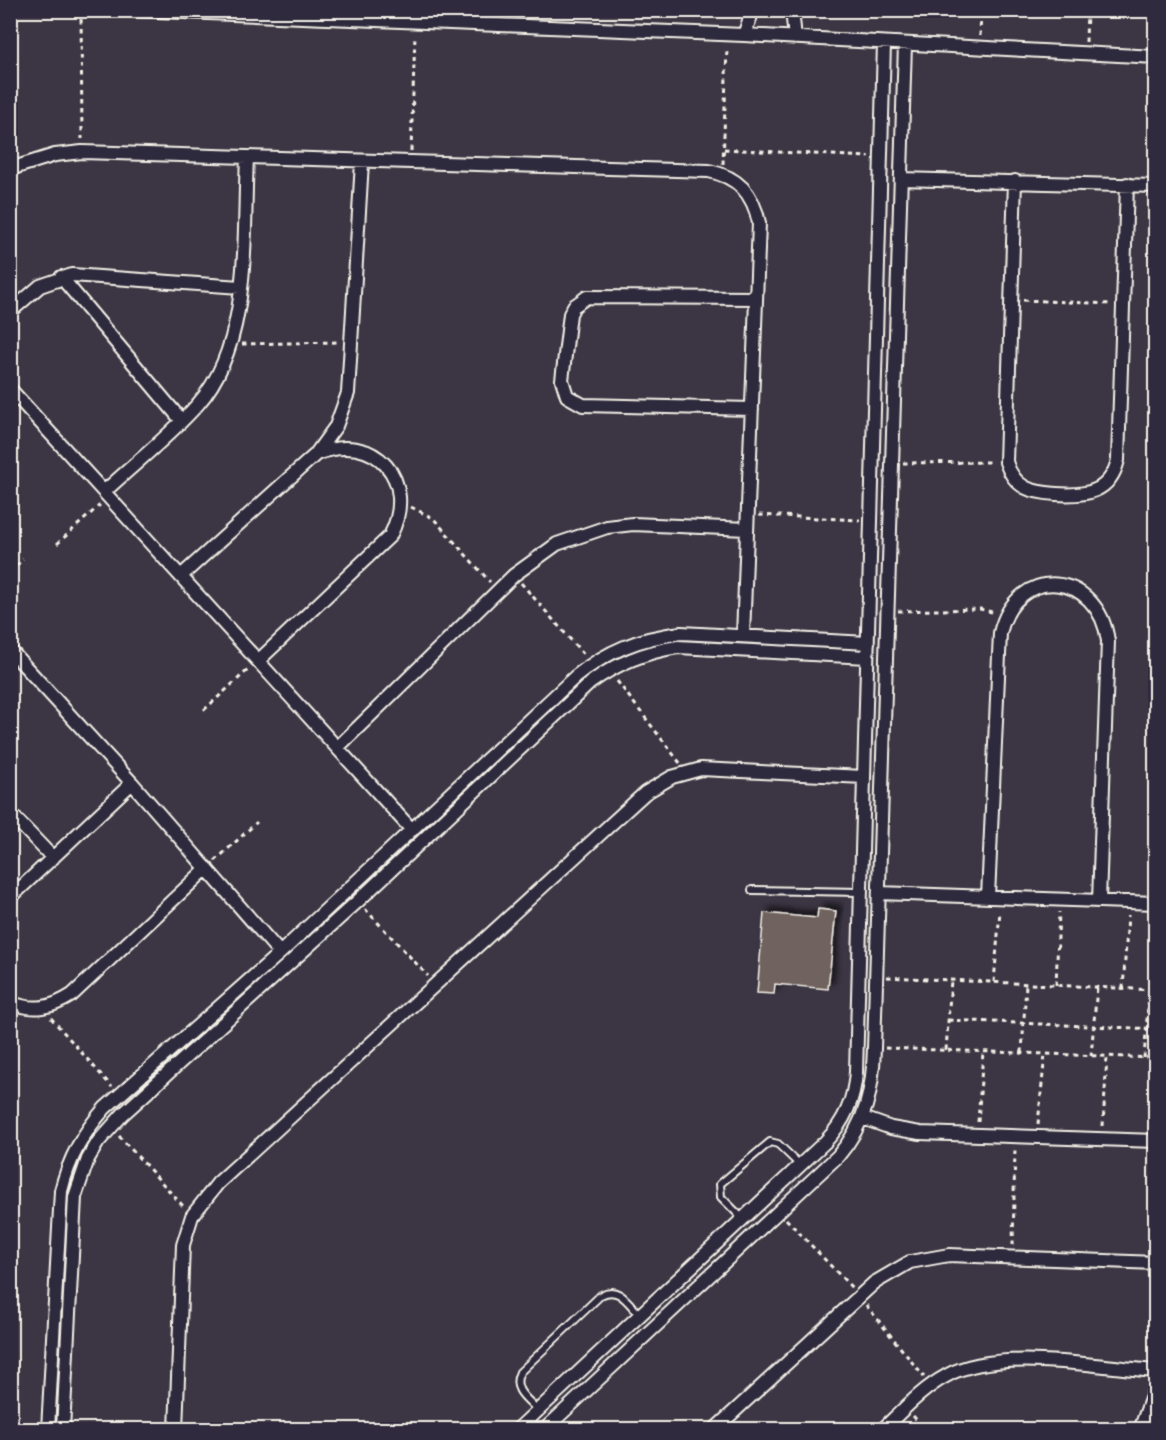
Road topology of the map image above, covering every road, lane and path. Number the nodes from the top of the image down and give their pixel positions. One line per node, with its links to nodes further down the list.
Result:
1 (81, 10): 19 (path)
2 (134, 10): 7 (street)
3 (753, 10): 11 (street)
4 (792, 10): 12 (street)
5 (981, 10): 15 (path)
6 (1087, 10): 16 (path)
7 (267, 13): 8 (street)
8 (322, 14): 9 (street)
9 (415, 21): 10 (street); 23 (path)
10 (728, 34): 11 (street); 18 (path)
11 (744, 35): 12 (street)
12 (795, 38): 13 (street)
13 (884, 43): 14 (street); 21 (street)
14 (905, 44): 15 (street); 26 (street)
15 (980, 48): 16 (street)
16 (1086, 54): 17 (street)
17 (1155, 57)
18 (724, 149): 21 (path); 25 (path)
19 (82, 152): 20 (street); 24 (street)
20 (247, 158): 22 (street); 31 (street)
21 (881, 158): 47 (street)
22 (362, 162): 23 (street); 36 (street)
23 (411, 163): 25 (street)
24 (10, 169)
25 (723, 174): 32 (street)
26 (901, 179): 27 (street); 43 (street)
27 (1015, 181): 28 (street); 33 (street)
28 (1127, 184): 29 (street); 34 (street)
29 (1155, 186)
30 (61, 277): 31 (street); 35 (street); 40 (street)
31 (240, 286): 37 (street)
32 (756, 298): 39 (street); 39 (street)
33 (1011, 300): 34 (path); 42 (street)
34 (1123, 304): 42 (street)
35 (10, 312)
36 (353, 342): 37 (path); 41 (street)
37 (232, 344): 40 (street)
38 (10, 389): 44 (street)
39 (752, 409): 46 (street)
40 (182, 421): 44 (street)
41 (315, 455): 45 (street); 53 (street)
42 (1006, 462): 43 (path)
43 (892, 464): 55 (street)
44 (106, 494): 49 (path); 53 (street)
45 (401, 504): 54 (path); 61 (street)
46 (748, 514): 47 (path); 48 (street)
47 (871, 520): 58 (street)
48 (747, 529): 52 (street); 57 (street)
49 (57, 544)
50 (23, 559): 51 (path)
51 (10, 572)
52 (514, 575): 54 (street); 62 (path)
53 (181, 576): 61 (street)
54 (498, 591): 65 (street)
55 (887, 611): 56 (path); 76 (street)
56 (1004, 619): 77 (street); 82 (street)
57 (743, 636): 58 (street); 62 (street)
58 (868, 643): 60 (street)
59 (10, 650): 68 (street)
60 (867, 657): 63 (street); 67 (street)
61 (258, 661): 64 (path); 65 (street)
62 (591, 664): 71 (street)
63 (608, 670): 66 (path); 81 (street)
64 (204, 710)
65 (337, 748): 71 (street)
66 (687, 772): 67 (street); 90 (street)
67 (864, 777): 75 (street)
68 (132, 783): 72 (street); 73 (street)
69 (10, 813): 72 (street)
70 (257, 822): 73 (path)
71 (412, 830): 85 (street)
72 (53, 858): 79 (street)
73 (207, 868): 85 (street); 97 (street)
74 (752, 890): 75 (lane)
75 (861, 892): 120 (street)
76 (879, 893): 77 (street); 86 (street)
77 (988, 897): 78 (street)
78 (1001, 897): 80 (street); 88 (path)
79 (10, 898)
80 (1059, 899): 82 (street); 91 (path)
81 (358, 901): 90 (path); 114 (street)
82 (1099, 901): 83 (street)
83 (1129, 902): 84 (street); 93 (path)
84 (1155, 904): 94 (path)
85 (280, 953): 112 (street)
86 (876, 976): 87 (path); 103 (street)
87 (951, 980): 88 (path); 98 (path)
88 (994, 982): 89 (path)
89 (1026, 984): 91 (path); 99 (path)
90 (436, 985): 122 (street)
91 (1056, 985): 92 (path)
92 (1097, 987): 93 (path); 100 (path)
93 (1123, 989): 94 (path)
94 (1149, 990): 95 (path); 101 (path)
95 (1155, 990)
96 (10, 1002): 97 (street)
97 (42, 1008): 112 (path)
98 (948, 1020): 99 (path); 104 (path)
99 (1024, 1023): 100 (path); 106 (path)
100 (1094, 1026): 101 (path); 108 (path)
101 (1146, 1028): 102 (path); 110 (path)
102 (1155, 1029)
103 (874, 1048): 104 (path); 113 (street)
104 (946, 1050): 105 (path)
105 (983, 1052): 106 (path); 115 (path)
106 (1023, 1053): 107 (path)
107 (1045, 1054): 108 (path); 117 (path)
108 (1091, 1056): 109 (path)
109 (1107, 1056): 110 (path); 118 (path)
110 (1144, 1058): 111 (path)
111 (1155, 1058)
112 (119, 1095): 133 (street)
113 (864, 1118): 115 (street); 121 (street)
114 (110, 1126): 122 (path); 134 (street)
115 (977, 1135): 116 (street)
116 (1015, 1136): 117 (street); 124 (path)
117 (1037, 1137): 118 (street)
118 (1102, 1139): 119 (street)
119 (1155, 1141)
120 (801, 1165): 123 (street); 123 (lane)
121 (779, 1211): 126 (path); 137 (street)
122 (192, 1216): 135 (street)
123 (743, 1219): 127 (street)
124 (1012, 1257): 125 (street); 126 (street)
125 (1155, 1263)
126 (860, 1296): 130 (path); 138 (street)
127 (640, 1315): 132 (street); 132 (lane)
128 (1155, 1371): 130 (street)
129 (1155, 1385): 141 (street)
130 (931, 1386): 131 (street)
131 (906, 1408): 139 (street); 140 (path)
132 (538, 1410): 136 (street)
133 (48, 1430)
134 (63, 1430)
135 (176, 1430)
136 (517, 1430)
137 (544, 1430)
138 (714, 1430)
139 (882, 1430)
140 (926, 1430)
141 (1140, 1430)

